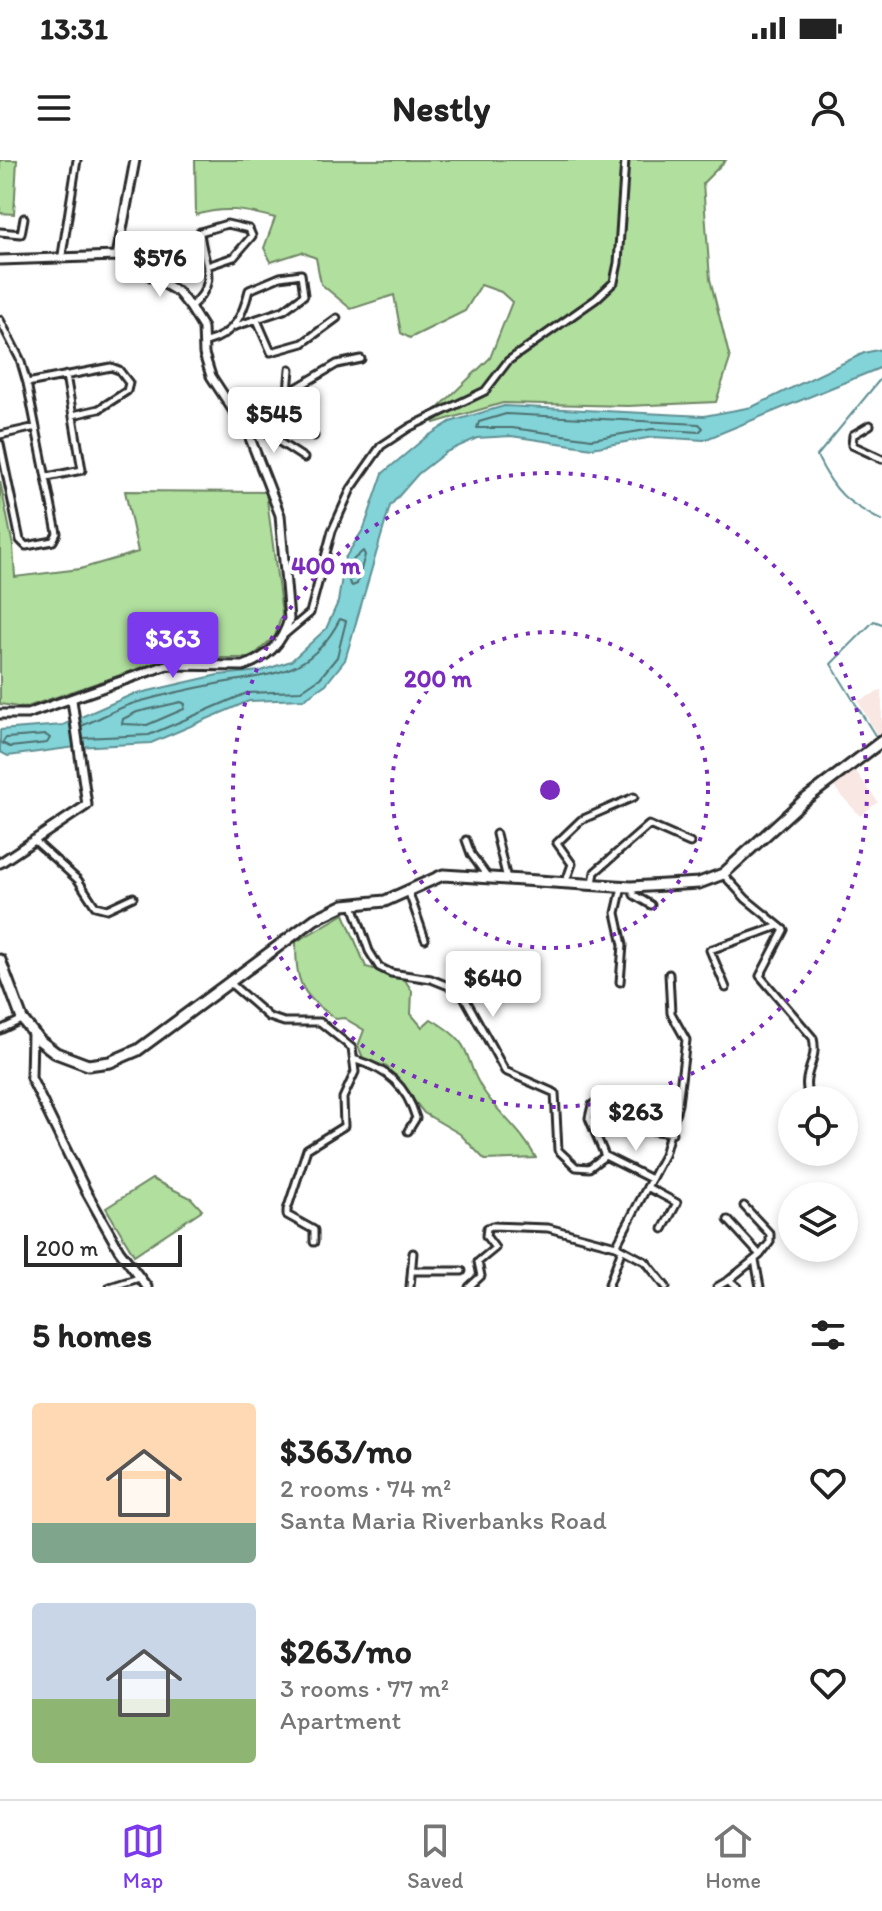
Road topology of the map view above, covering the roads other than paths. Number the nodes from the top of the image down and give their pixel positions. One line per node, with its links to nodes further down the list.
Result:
1 (77, 160): 6 (street)
2 (135, 160): 7 (street)
3 (625, 160): 33 (street)
4 (24, 218): 5 (street)
5 (0, 232)
6 (62, 255): 7 (street); 8 (street)
7 (117, 256): 10 (street)
8 (0, 260)
9 (207, 266): 9 (street); 10 (street)
10 (190, 307): 15 (street)
11 (337, 318): 13 (street)
12 (0, 320): 19 (street)
13 (257, 320): 14 (street); 14 (street)
14 (233, 327): 15 (street)
15 (206, 342): 22 (street)
16 (361, 359): 20 (street)
17 (290, 369): 20 (street)
18 (66, 375): 19 (street); 21 (street); 21 (street)
19 (27, 383): 25 (street)
20 (288, 393): 23 (street)
21 (73, 415): 32 (street)
22 (239, 420): 23 (street); 26 (street)
23 (288, 422): 28 (street)
24 (870, 425): 31 (street)
25 (36, 427): 27 (street); 32 (street)
26 (248, 433): 30 (street); 33 (street)
27 (0, 435)
28 (314, 436)
29 (0, 444): 32 (street)
30 (304, 458)
31 (882, 459)
32 (47, 477)
33 (285, 634): 34 (street)
34 (72, 700): 35 (street); 40 (street)
35 (0, 714)
36 (882, 741): 43 (main road)
37 (634, 797): 46 (street)
38 (496, 834): 45 (street)
39 (466, 840): 44 (street)
40 (36, 842): 42 (street); 50 (street)
41 (690, 843): 47 (street)
42 (0, 863)
43 (723, 874): 48 (main road); 53 (street)
44 (490, 880): 45 (main road); 49 (main road)
45 (508, 880): 46 (main road)
46 (566, 881): 47 (main road)
47 (593, 883): 48 (main road)
48 (627, 886): 52 (street); 58 (street)
49 (409, 893): 51 (main road); 54 (street)
50 (133, 897)
51 (352, 904): 57 (main road); 67 (street)
52 (651, 905)
53 (782, 928): 59 (street); 64 (street)
54 (425, 939)
55 (0, 960): 60 (main road)
56 (669, 974): 66 (street)
57 (229, 982): 62 (main road); 63 (street)
58 (620, 982)
59 (726, 988)
60 (22, 1019): 61 (street); 62 (main road)
61 (0, 1030)
62 (32, 1033): 79 (street)
63 (356, 1060): 65 (street); 73 (street)
64 (806, 1086)
65 (408, 1131)
66 (672, 1133): 67 (street); 68 (street)
67 (605, 1156): 68 (street)
68 (651, 1179): 69 (street)
69 (647, 1187): 72 (street); 74 (street)
70 (744, 1206): 76 (street)
71 (728, 1220): 76 (street)
72 (663, 1229)
73 (314, 1242)
74 (619, 1248): 84 (street); 85 (street); 86 (street)
75 (413, 1253): 77 (street)
76 (757, 1257): 80 (street); 89 (street)
77 (413, 1271): 78 (street); 83 (street)
78 (462, 1271)
79 (139, 1278): 81 (street); 82 (street)
80 (729, 1280): 87 (street); 88 (street)
81 (110, 1287)
82 (147, 1287)
83 (410, 1287)
84 (469, 1287)
85 (608, 1287)
86 (666, 1287)
87 (717, 1287)
88 (738, 1287)
89 (760, 1287)

